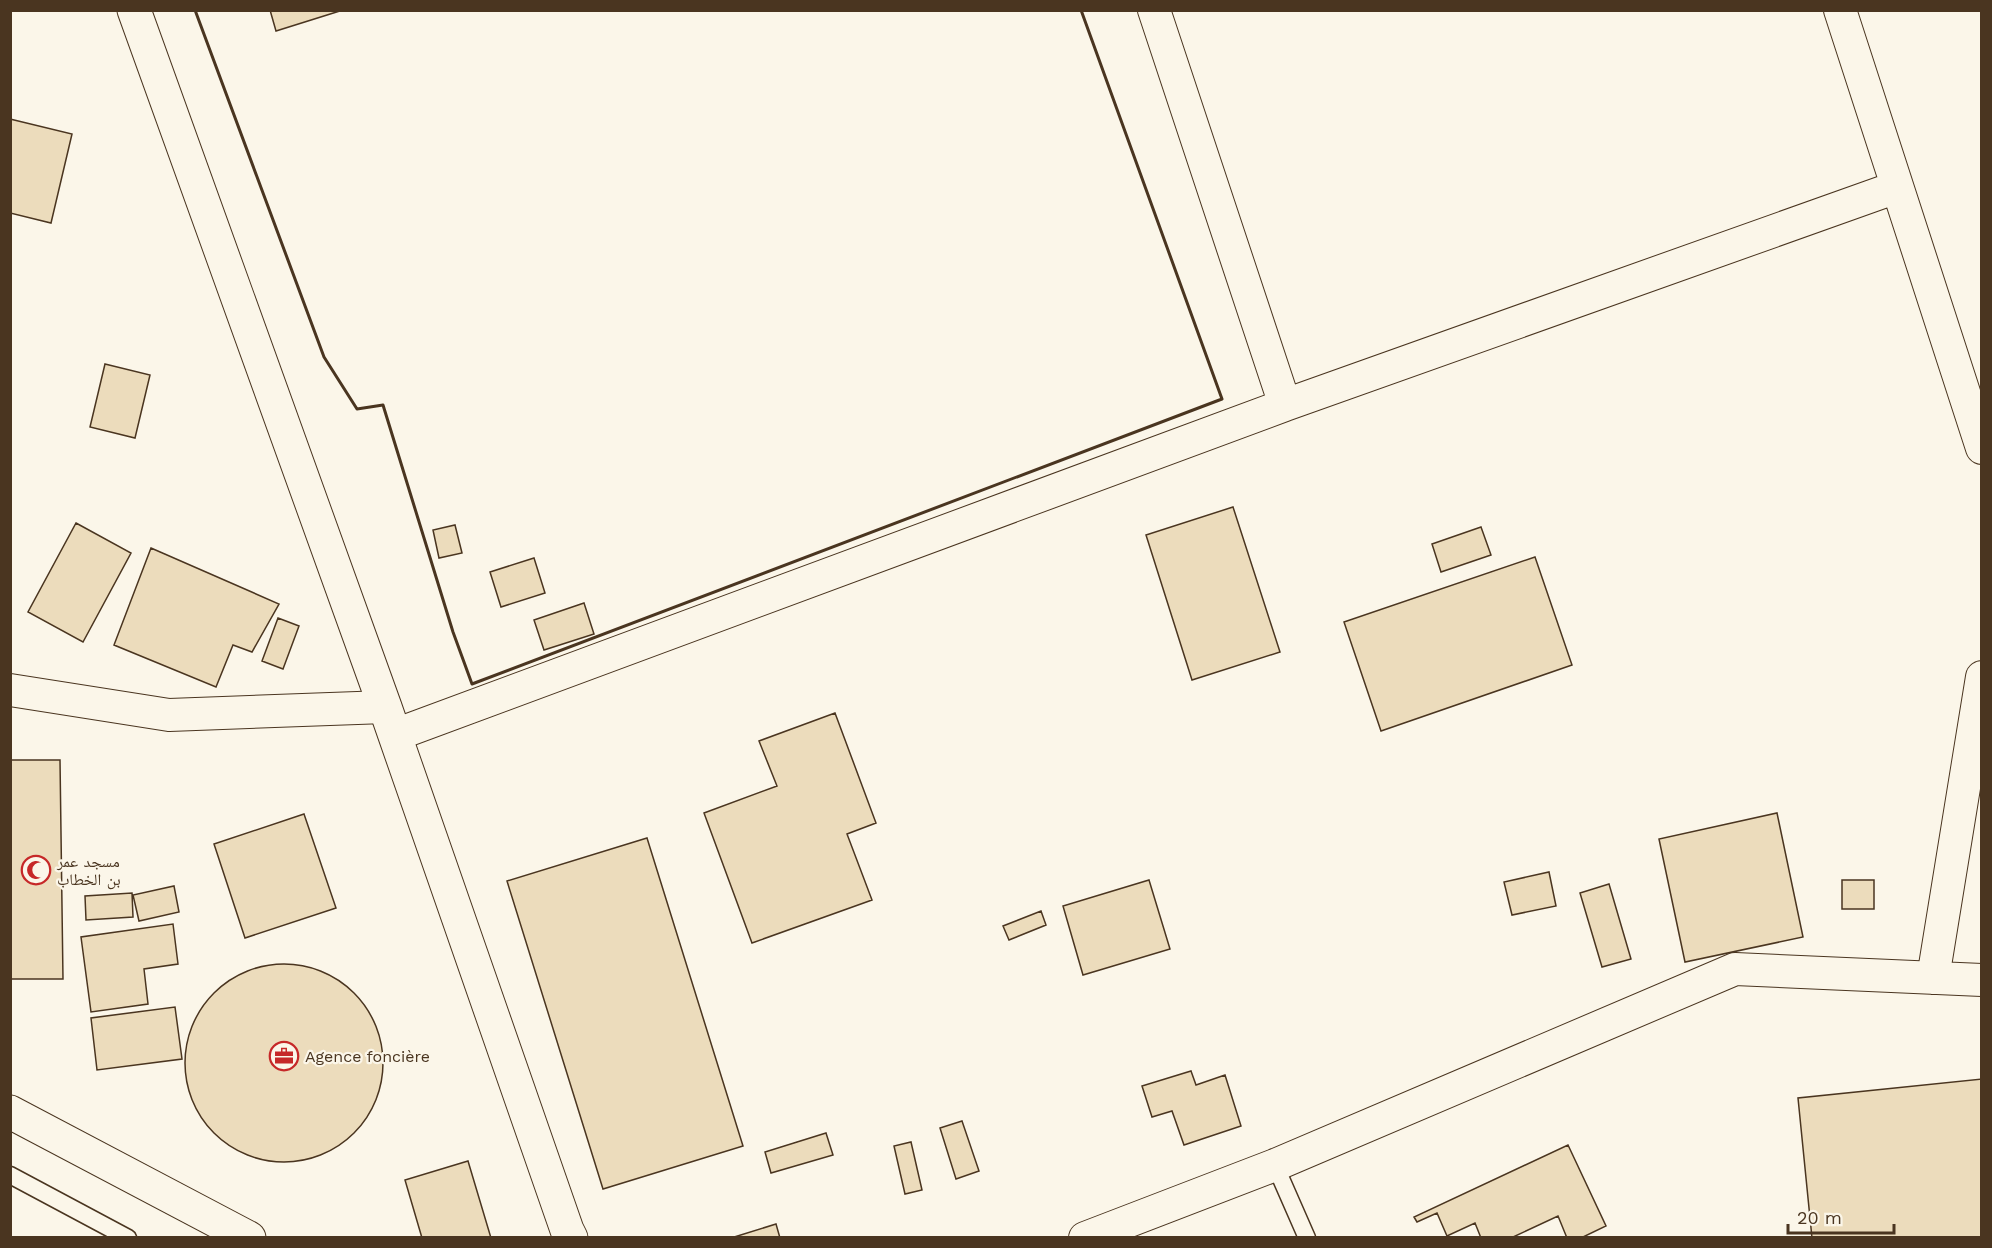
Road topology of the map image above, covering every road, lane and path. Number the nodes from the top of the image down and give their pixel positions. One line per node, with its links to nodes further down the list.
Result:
1 (134, 10): 9 (main road)
2 (1154, 10): 5 (street)
3 (1840, 10): 4 (street)
4 (1897, 187): 5 (street); 6 (street)
5 (1286, 405): 9 (street)
6 (1982, 448)
7 (1982, 677): 10 (street)
8 (10, 690): 9 (street)
9 (390, 721): 15 (main road)
10 (1933, 978): 11 (street); 13 (street)
11 (1982, 980)
12 (10, 1112): 17 (main road)
13 (1275, 1165): 18 (street); 19 (lane)
14 (10, 1175): 16 (lane)
15 (568, 1235)
16 (128, 1238)
17 (249, 1238)
18 (1085, 1238)
19 (1307, 1238)

